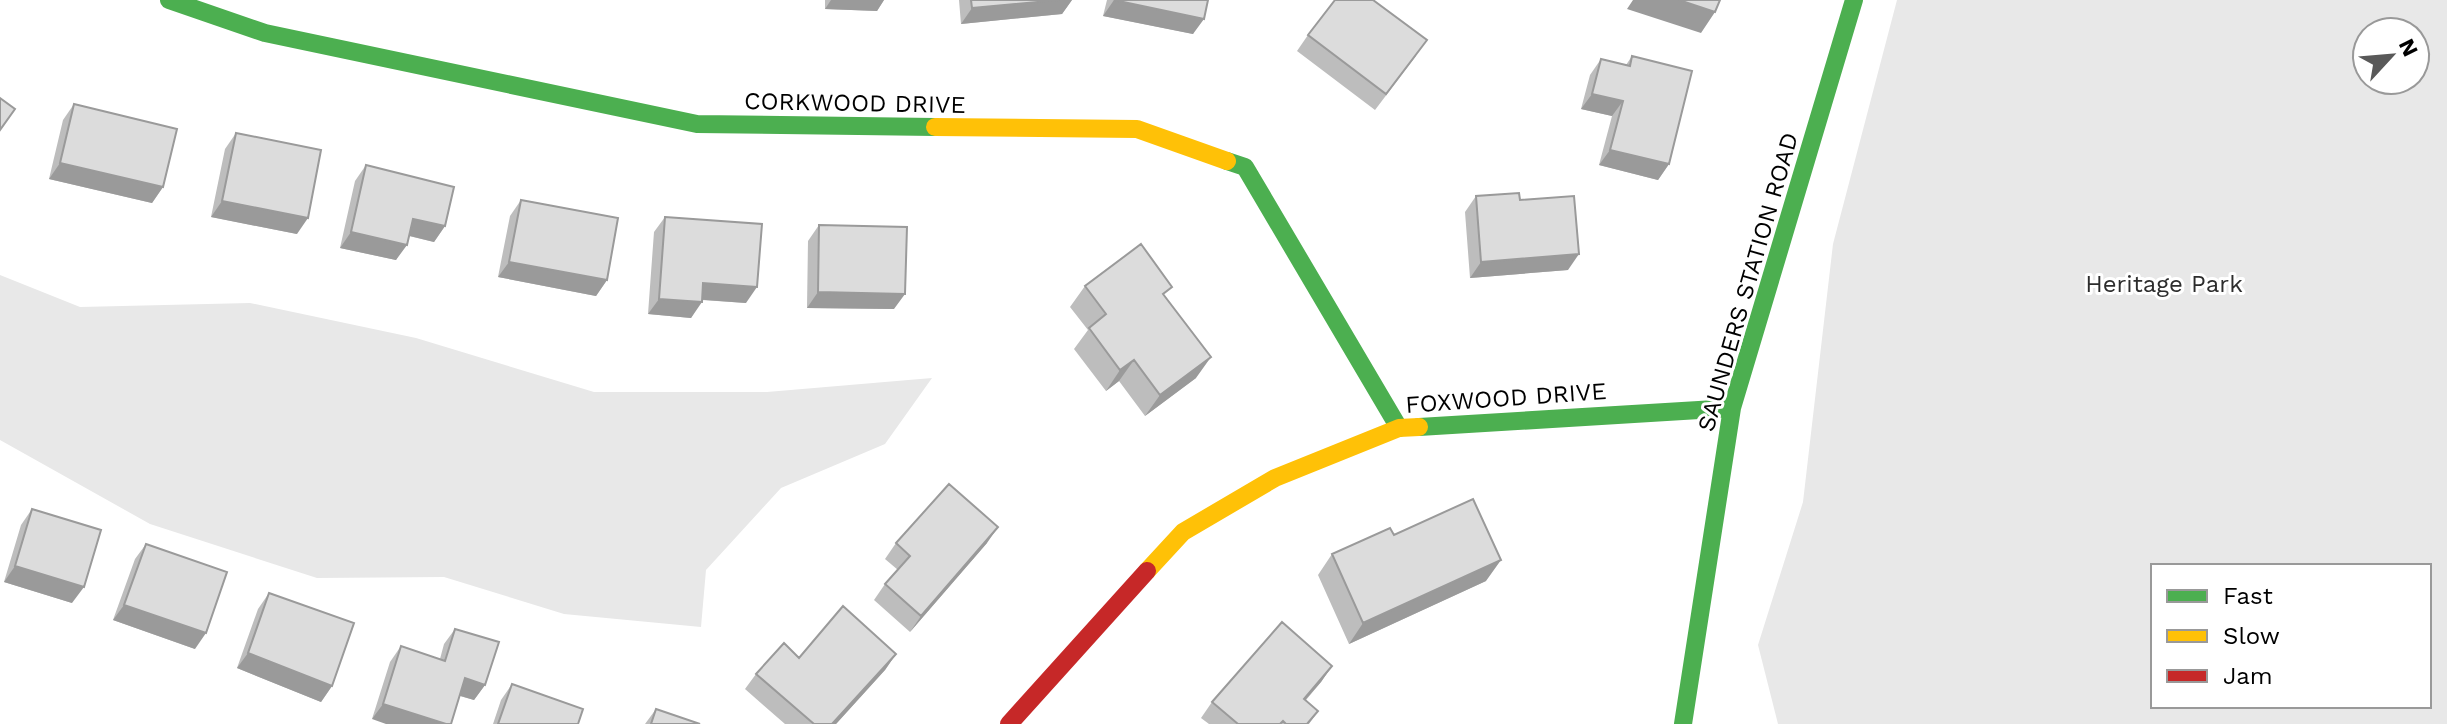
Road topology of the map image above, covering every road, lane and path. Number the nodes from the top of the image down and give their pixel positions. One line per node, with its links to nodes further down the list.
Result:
1 (169, 0): 4 (street, CORKWOOD DRIVE)
2 (1854, 0): 3 (street, SAUNDERS STATION ROAD)
3 (1732, 408): 4 (street, FOXWOOD DRIVE); 6 (street, SAUNDERS STATION ROAD)
4 (1399, 428): 5 (street, FOXWOOD DRIVE)
5 (1009, 724)
6 (1683, 724)

